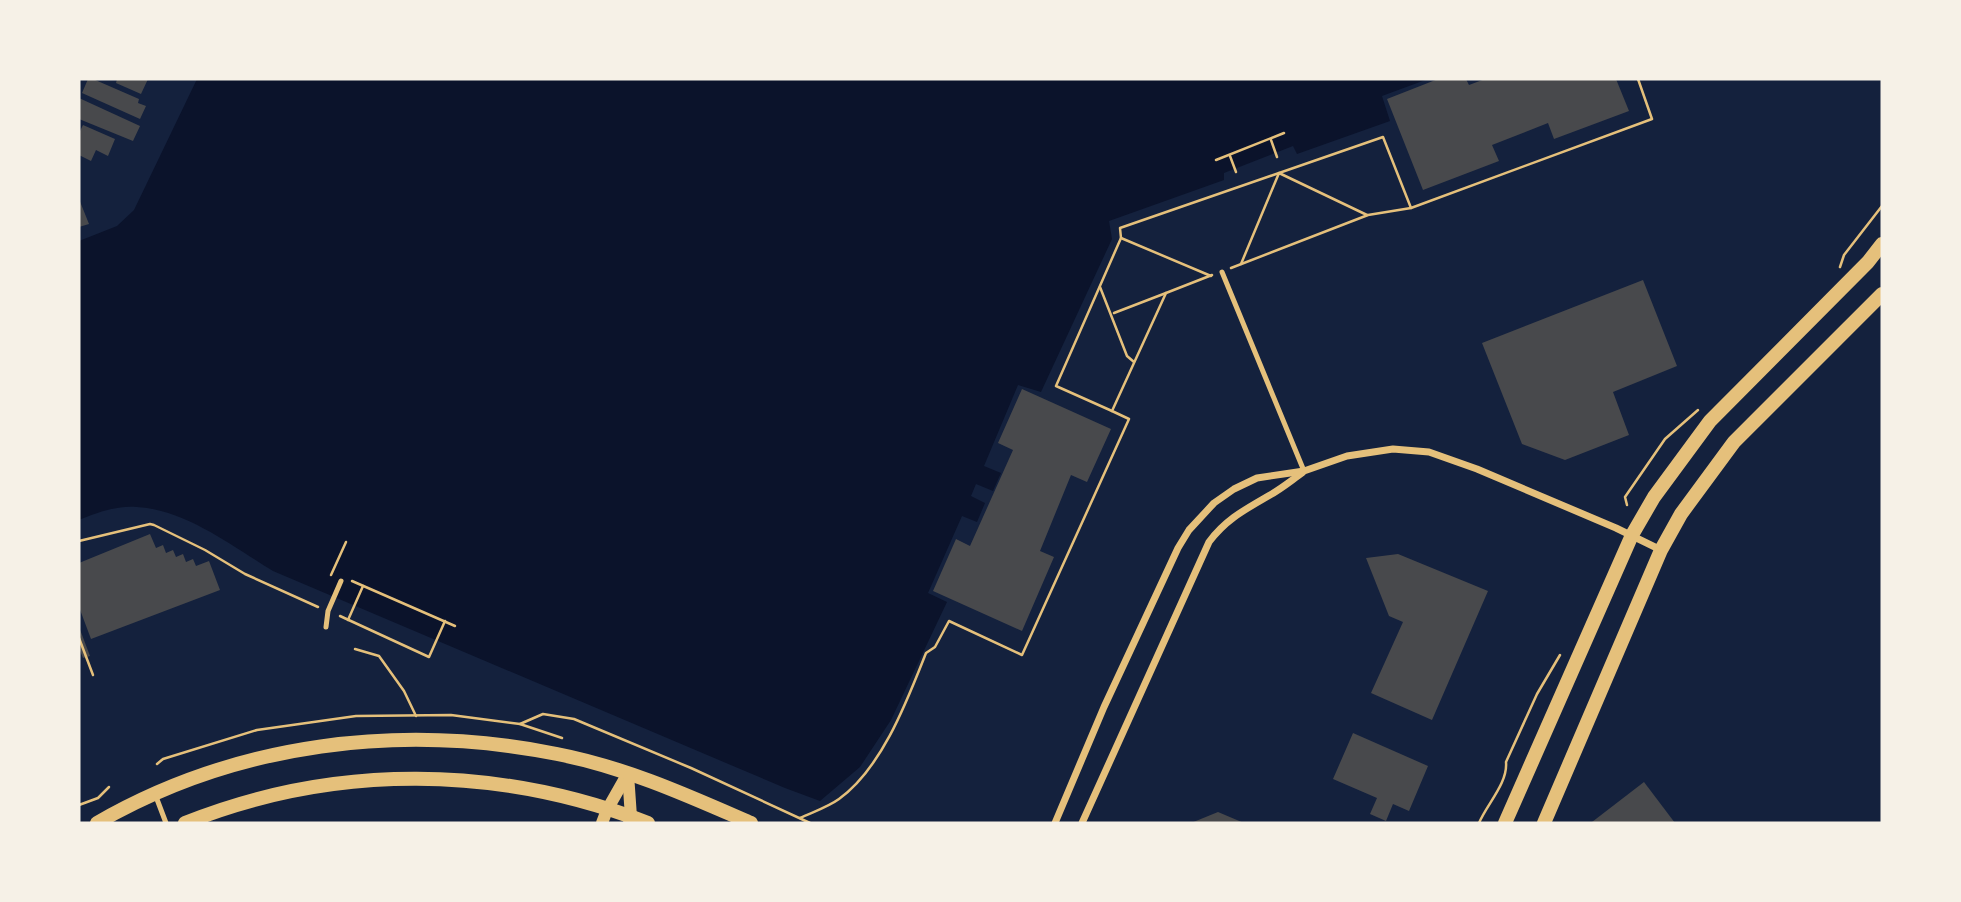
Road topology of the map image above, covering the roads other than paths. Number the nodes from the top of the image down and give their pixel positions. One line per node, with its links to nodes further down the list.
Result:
1 (1882, 244): 5 (main road)
2 (1222, 272): 4 (lane)
3 (1882, 294): 6 (main road)
4 (1304, 471): 5 (street); 18 (street); 19 (street)
5 (1632, 535): 6 (street); 20 (main road)
6 (1661, 550): 21 (main road)
7 (341, 581): 8 (lane)
8 (326, 627)
9 (628, 773): 10 (main road); 11 (street); 12 (street); 17 (main road)
10 (155, 793): 13 (main road); 14 (lane)
11 (605, 816): 12 (main road); 15 (main road)
12 (630, 820): 16 (main road)
13 (97, 823)
14 (166, 823)
15 (186, 823)
16 (648, 823)
17 (751, 823)
18 (1055, 823)
19 (1082, 823)
20 (1505, 823)
21 (1544, 823)

